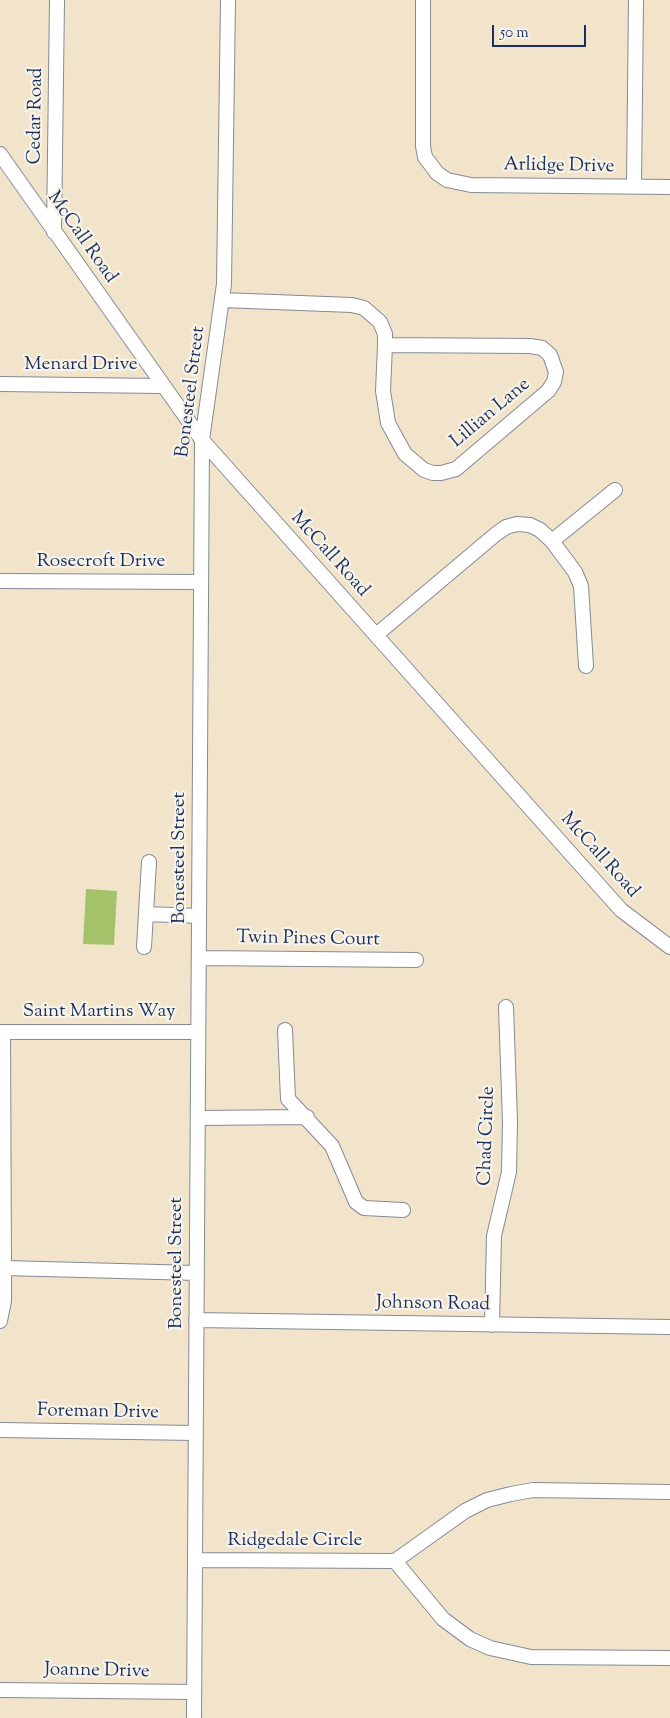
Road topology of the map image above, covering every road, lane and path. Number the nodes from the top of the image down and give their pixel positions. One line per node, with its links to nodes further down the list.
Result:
1 (57, 0): 8 (street, Cedar Road)
2 (228, 0): 9 (street, Bonesteel Street)
3 (422, 0): 6 (street, Arlidge Drive)
4 (636, 0): 6 (street)
5 (0, 154): 8 (street, McCall Road)
6 (634, 186): 7 (street, Arlidge Drive)
7 (670, 187)
8 (54, 232): 12 (street, McCall Road)
9 (222, 300): 10 (street, Lillian Lane); 13 (street, Bonesteel Street)
10 (386, 345): 10 (street, Lillian Lane)
11 (0, 384): 12 (street, Menard Drive)
12 (162, 386): 13 (street, McCall Road)
13 (202, 440): 17 (street, Bonesteel Street); 18 (street, McCall Road)
14 (614, 490): 15 (street)
15 (552, 541): 18 (street); 19 (street)
16 (0, 581): 17 (street, Rosecroft Drive)
17 (201, 582): 22 (street, Bonesteel Street)
18 (376, 635): 23 (street, McCall Road)
19 (586, 666)
20 (149, 862): 21 (street)
21 (146, 914): 22 (street); 24 (street)
22 (199, 916): 25 (street, Bonesteel Street)
23 (670, 947)
24 (144, 948)
25 (199, 958): 26 (street, Twin Pines Court); 30 (street, Bonesteel Street)
26 (416, 960)
27 (506, 1007): 38 (street, Chad Circle)
28 (285, 1030): 31 (street)
29 (2, 1032): 30 (street, Saint Martins Way); 34 (street)
30 (198, 1032): 32 (street, Bonesteel Street)
31 (307, 1117): 32 (street); 33 (street)
32 (198, 1118): 35 (street, Bonesteel Street)
33 (403, 1210)
34 (4, 1268): 35 (street); 37 (street)
35 (197, 1273): 36 (street, Bonesteel Street)
36 (196, 1320): 38 (street, Johnson Road); 41 (street, Bonesteel Street)
37 (0, 1321)
38 (492, 1325): 39 (street, Johnson Road)
39 (670, 1327)
40 (0, 1430): 41 (street, Foreman Drive)
41 (196, 1434): 43 (street, Bonesteel Street)
42 (670, 1492): 44 (street)
43 (195, 1560): 44 (street, Ridgedale Circle); 47 (street, Bonesteel Street)
44 (395, 1561): 45 (street)
45 (670, 1658)
46 (0, 1690): 47 (street, Joanne Drive)
47 (194, 1692): 48 (street, Bonesteel Street)
48 (194, 1718)

